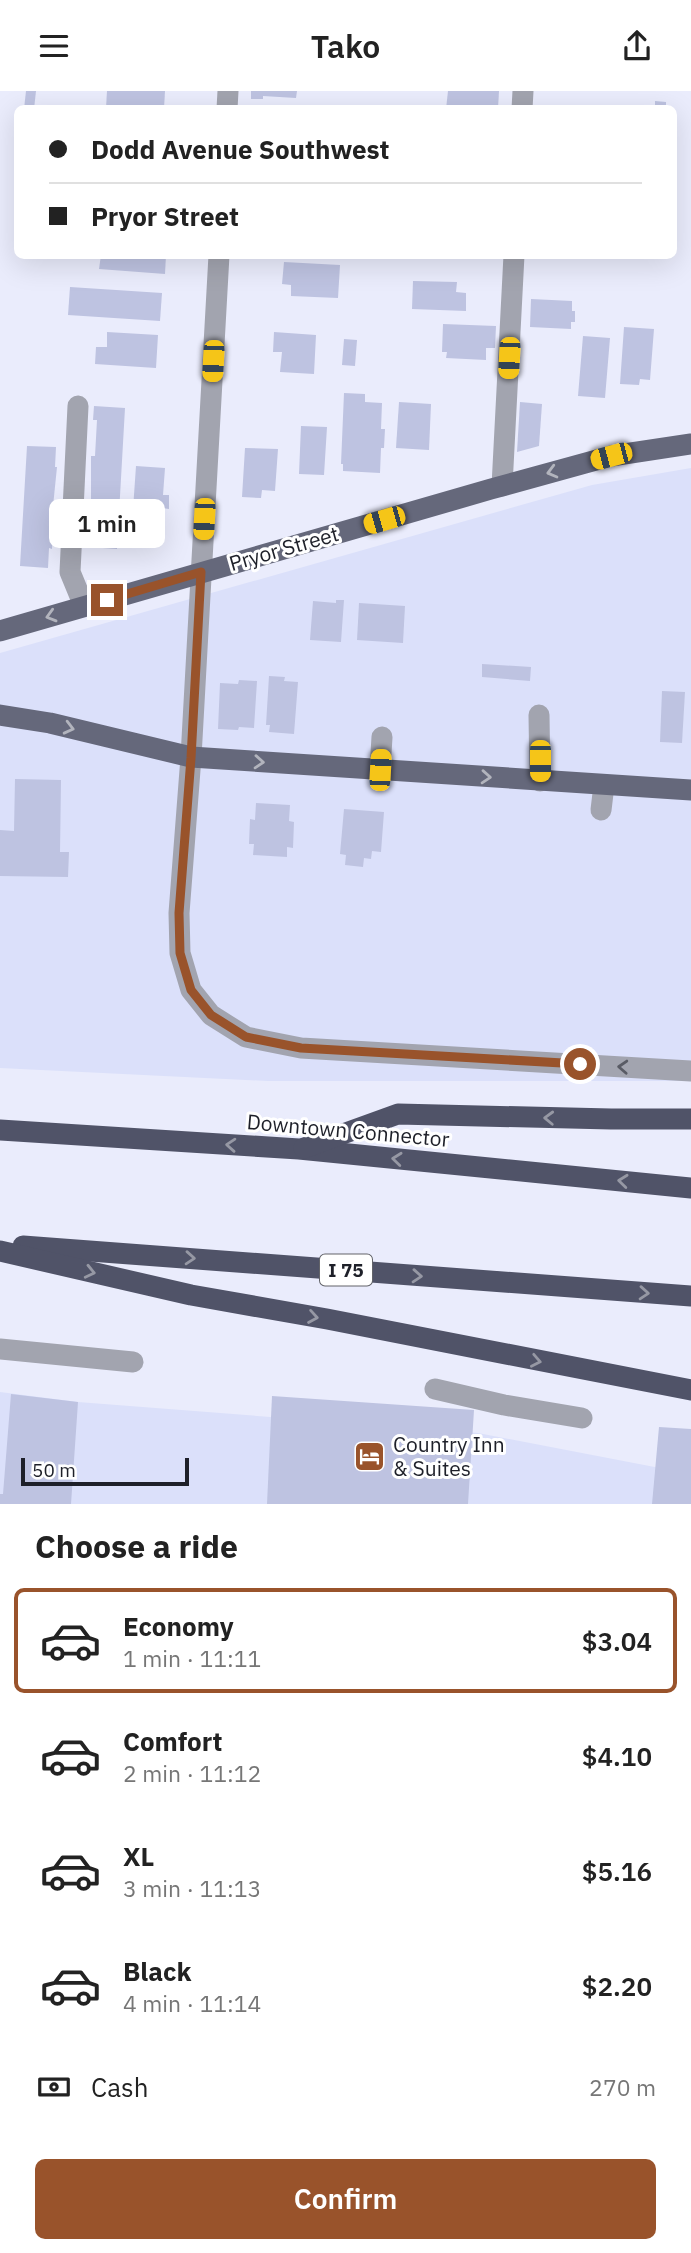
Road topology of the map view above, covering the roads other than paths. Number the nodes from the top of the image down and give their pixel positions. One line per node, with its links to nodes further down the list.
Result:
1 (219, 259): 6 (street)
2 (514, 259): 5 (street)
3 (78, 406): 7 (street)
4 (691, 444): 5 (main road, Pryor Street, one-way to 5)
5 (502, 486): 6 (main road, Pryor Street)
6 (201, 572): 7 (main road, Pryor Street); 12 (street)
7 (84, 607): 8 (main road, Pryor Street, one-way to 8)
8 (6, 632)
9 (540, 715): 14 (street)
10 (4, 717): 12 (main road, one-way to 12)
11 (382, 737): 13 (street)
12 (191, 758): 13 (main road, one-way to 13); 18 (street, one-way to 12)
13 (380, 770): 14 (main road, one-way to 14)
14 (540, 781): 15 (main road)
15 (604, 785): 16 (main road); 17 (street)
16 (691, 790)
17 (601, 810)
18 (691, 1070)
19 (691, 1119): 21 (highway, one-way to 21)
20 (0, 1130): 21 (highway, Downtown Connector, one-way to 20)
21 (299, 1149): 22 (highway, Downtown Connector, one-way to 21)
22 (691, 1188)
23 (0, 1244): 25 (highway, I 75, one-way to 25)
24 (0, 1251): 29 (highway, one-way to 29)
25 (691, 1296)
26 (0, 1349): 27 (street)
27 (133, 1362)
28 (435, 1388): 30 (street)
29 (691, 1390)
30 (582, 1418)

